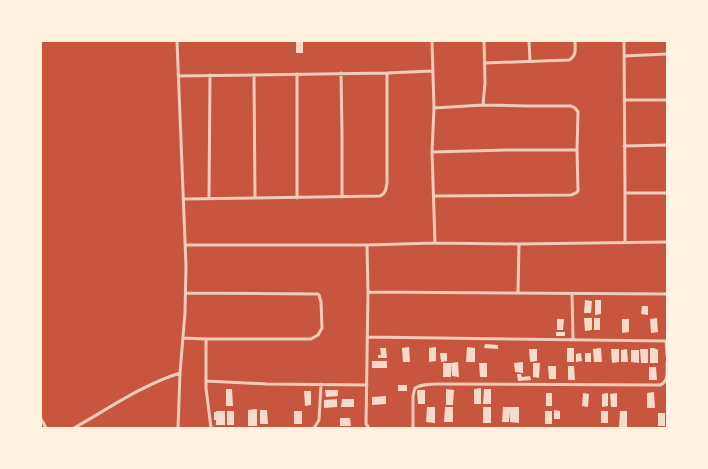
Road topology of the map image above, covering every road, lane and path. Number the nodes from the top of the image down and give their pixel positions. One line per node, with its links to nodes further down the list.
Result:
1 (177, 41): 17 (street)
2 (432, 41): 11 (street)
3 (484, 41): 10 (street)
4 (529, 41): 9 (street)
5 (575, 41): 9 (street)
6 (624, 41): 8 (street)
7 (667, 54): 8 (street)
8 (624, 56): 18 (street)
9 (530, 61): 10 (street)
10 (485, 62): 20 (street)
11 (432, 71): 13 (street); 21 (street)
12 (341, 73): 13 (street); 14 (street); 29 (street)
13 (387, 73): 29 (street)
14 (297, 74): 16 (street); 32 (street)
15 (210, 75): 16 (street); 17 (street); 30 (street)
16 (254, 75): 31 (street)
17 (178, 76): 33 (street)
18 (624, 100): 19 (street); 22 (street)
19 (667, 100)
20 (483, 105): 21 (street); 24 (street)
21 (434, 108): 25 (street)
22 (624, 146): 23 (street); 26 (street)
23 (667, 146)
24 (577, 150): 25 (street); 28 (street)
25 (432, 152): 28 (street)
26 (625, 193): 27 (street); 34 (street)
27 (667, 193)
28 (434, 196): 36 (street)
29 (342, 197): 32 (street)
30 (209, 198): 31 (street); 33 (street)
31 (255, 198): 32 (street)
32 (297, 198)
33 (183, 199): 38 (street)
34 (625, 242): 35 (street); 37 (street)
35 (667, 242)
36 (435, 243): 37 (street); 39 (street)
37 (519, 244): 42 (street)
38 (185, 245): 39 (street); 40 (street)
39 (367, 245): 41 (street)
40 (186, 292): 46 (street); 47 (street)
41 (368, 292): 42 (street); 45 (street)
42 (518, 292): 43 (street)
43 (572, 294): 44 (street); 48 (street)
44 (667, 294)
45 (367, 337): 48 (street); 55 (street)
46 (183, 338): 47 (street); 52 (street)
47 (206, 339): 53 (street)
48 (573, 339): 49 (street)
49 (667, 341): 50 (street)
50 (667, 356)
51 (667, 362): 63 (street)
52 (180, 374): 58 (street); 59 (street)
53 (206, 381): 54 (street); 60 (street)
54 (321, 384): 55 (street); 61 (street)
55 (367, 385): 62 (street)
56 (41, 420): 57 (street)
57 (46, 428)
58 (74, 428)
59 (178, 428)
60 (211, 428)
61 (314, 428)
62 (369, 428)
63 (413, 428)

